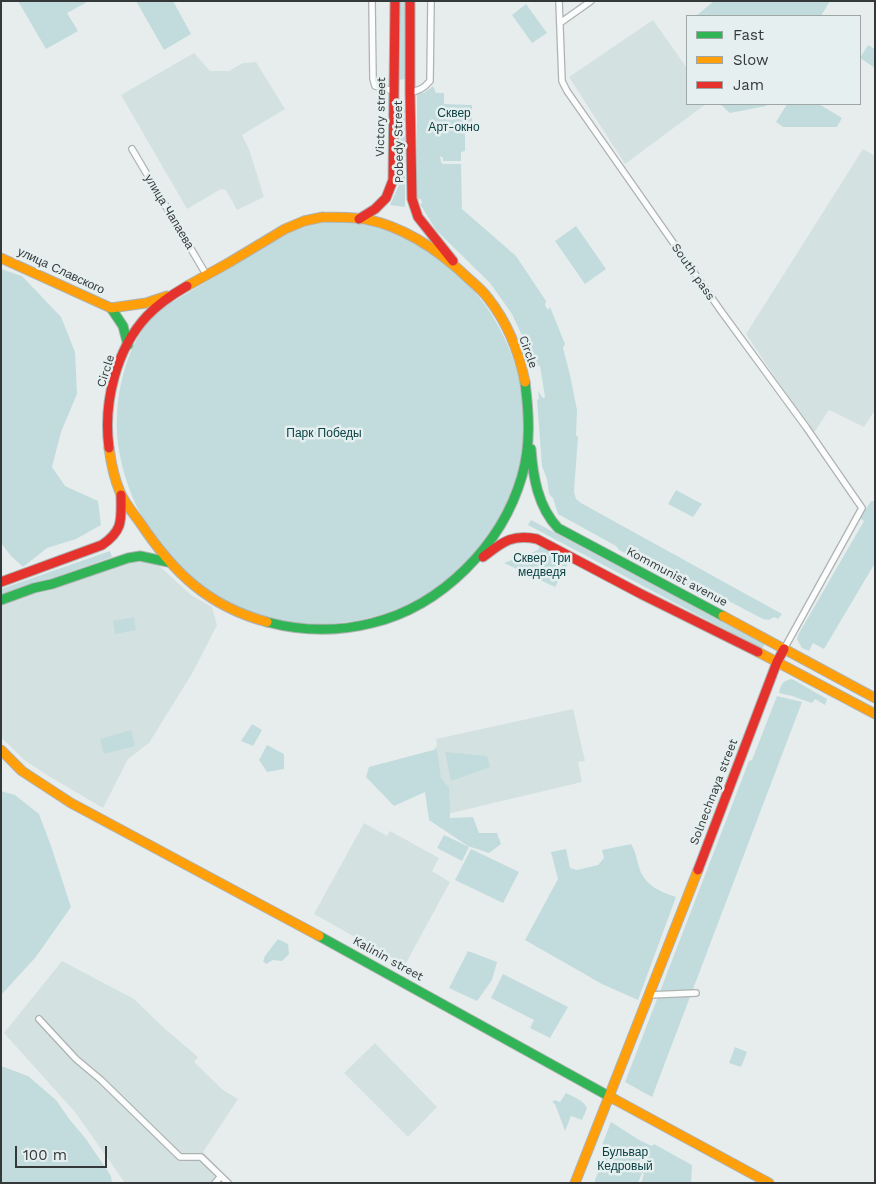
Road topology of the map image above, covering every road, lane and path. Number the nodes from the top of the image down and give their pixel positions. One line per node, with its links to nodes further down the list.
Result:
1 (372, 1): 8 (street)
2 (394, 1): 8 (main road, Victory street)
3 (410, 1): 9 (main road, Pobedy Street)
4 (431, 1): 9 (street)
5 (559, 1): 7 (street, South pass)
6 (591, 1): 7 (street)
7 (560, 23): 20 (street, South pass)
8 (394, 91): 9 (main road); 11 (main road, Victory street)
9 (410, 92): 13 (main road, Pobedy Street)
10 (132, 149): 14 (street, улица Чапаева)
11 (359, 219): 13 (main road, Circle); 14 (main road, Circle)
12 (1, 258): 16 (main road, улица Славского)
13 (458, 267): 18 (main road, Circle)
14 (207, 276): 15 (main road, Circle)
15 (175, 293): 16 (main road); 17 (main road, Circle)
16 (111, 308): 17 (main road)
17 (128, 345): 19 (main road, Circle)
18 (529, 432): 22 (main road, Circle); 25 (main road, Kommunist avenue)
19 (121, 495): 21 (main road, Circle); 23 (main road)
20 (862, 508): 25 (street, Solnechnaya street)
21 (168, 562): 22 (main road, Circle); 24 (main road)
22 (470, 566): 26 (main road)
23 (1, 582)
24 (1, 600)
25 (784, 649): 26 (main road, Solnechnaya street); 27 (main road, Kommunist avenue)
26 (777, 662): 28 (main road); 31 (main road, Solnechnaya street)
27 (875, 698)
28 (875, 714)
29 (1, 750): 33 (main road, Kalinin street)
30 (696, 993): 31 (street)
31 (649, 995): 33 (main road, Solnechnaya street)
32 (39, 1019): 34 (street)
33 (610, 1095): 37 (main road, Solnechnaya street); 38 (main road, Kalinin street)
34 (221, 1176): 35 (street); 36 (street)
35 (215, 1183)
36 (228, 1183)
37 (575, 1183)
38 (769, 1183)

